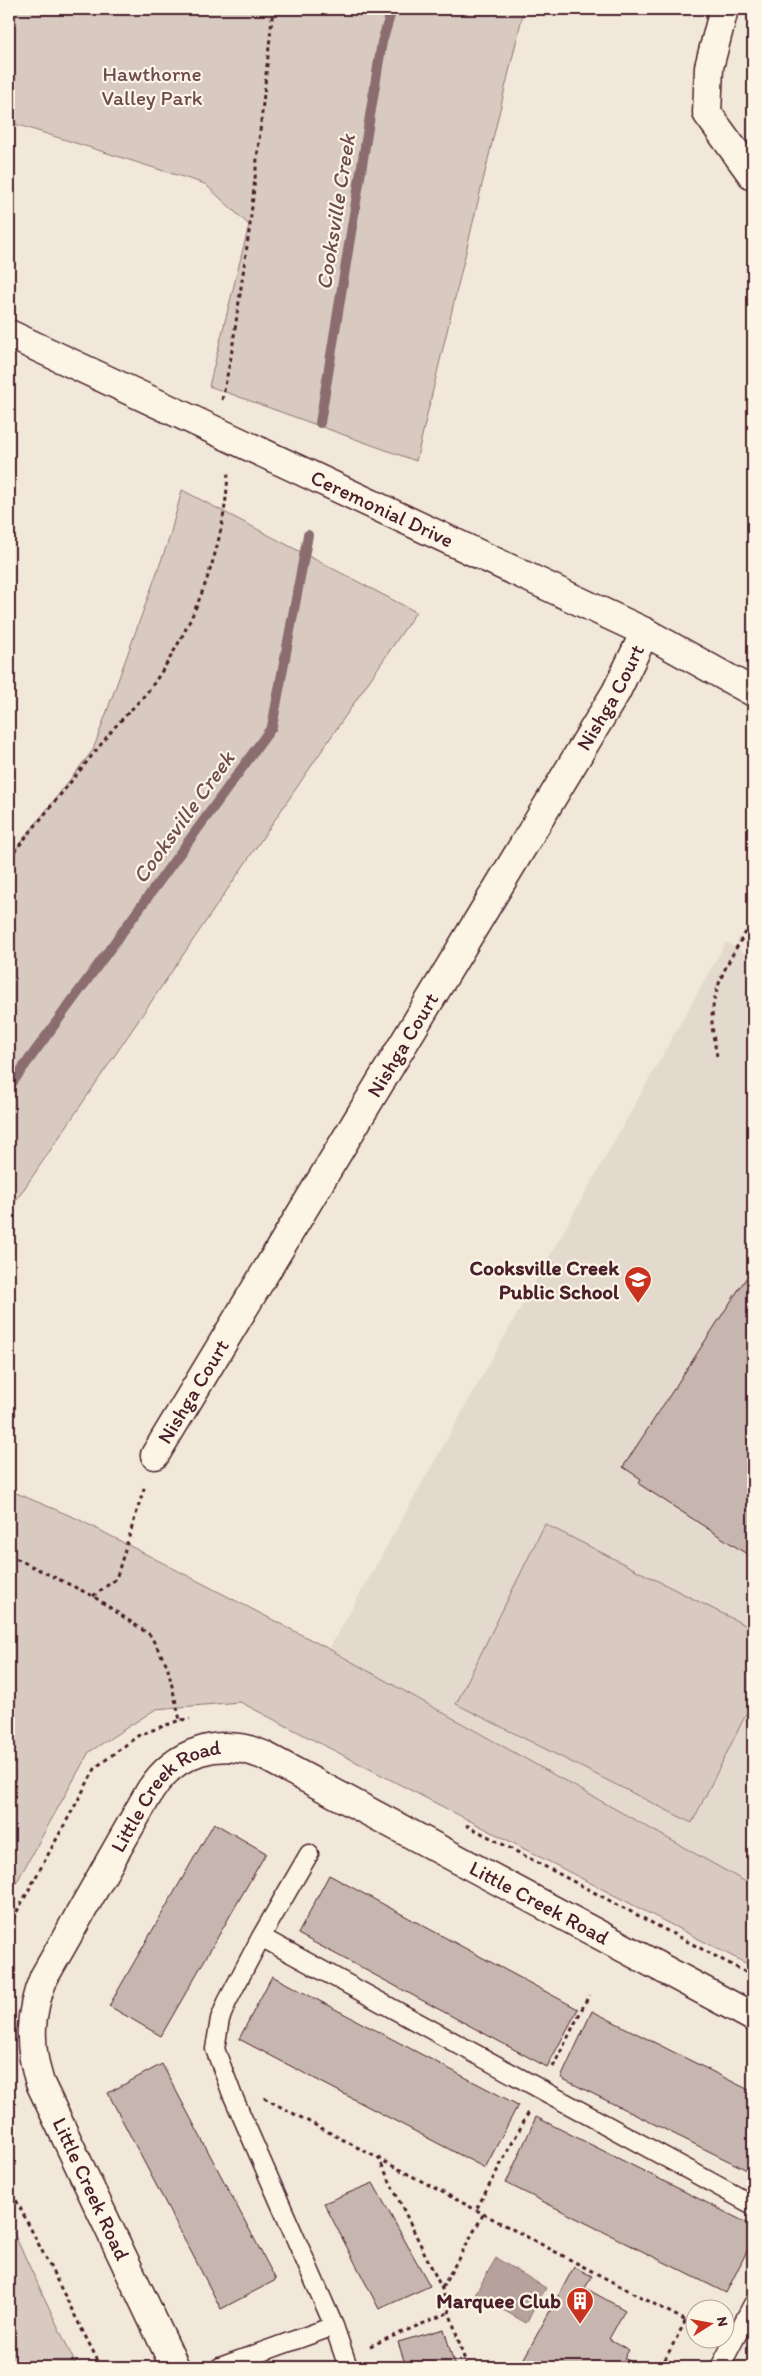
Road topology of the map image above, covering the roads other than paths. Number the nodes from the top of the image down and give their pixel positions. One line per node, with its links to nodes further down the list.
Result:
1 (724, 9): 2 (street)
2 (753, 176)
3 (9, 334): 4 (street, Ceremonial Drive)
4 (645, 632): 5 (street, Ceremonial Drive); 6 (street, Nishga Court)
5 (753, 692)
6 (155, 1454)
7 (308, 1854): 8 (lane)
8 (261, 1936): 10 (lane); 12 (lane)
9 (753, 2017): 14 (street, Little Creek Road)
10 (753, 2205)
11 (753, 2304): 16 (lane)
12 (334, 2326): 13 (lane); 15 (lane)
13 (346, 2362)
14 (175, 2367)
15 (220, 2367)
16 (720, 2367)

